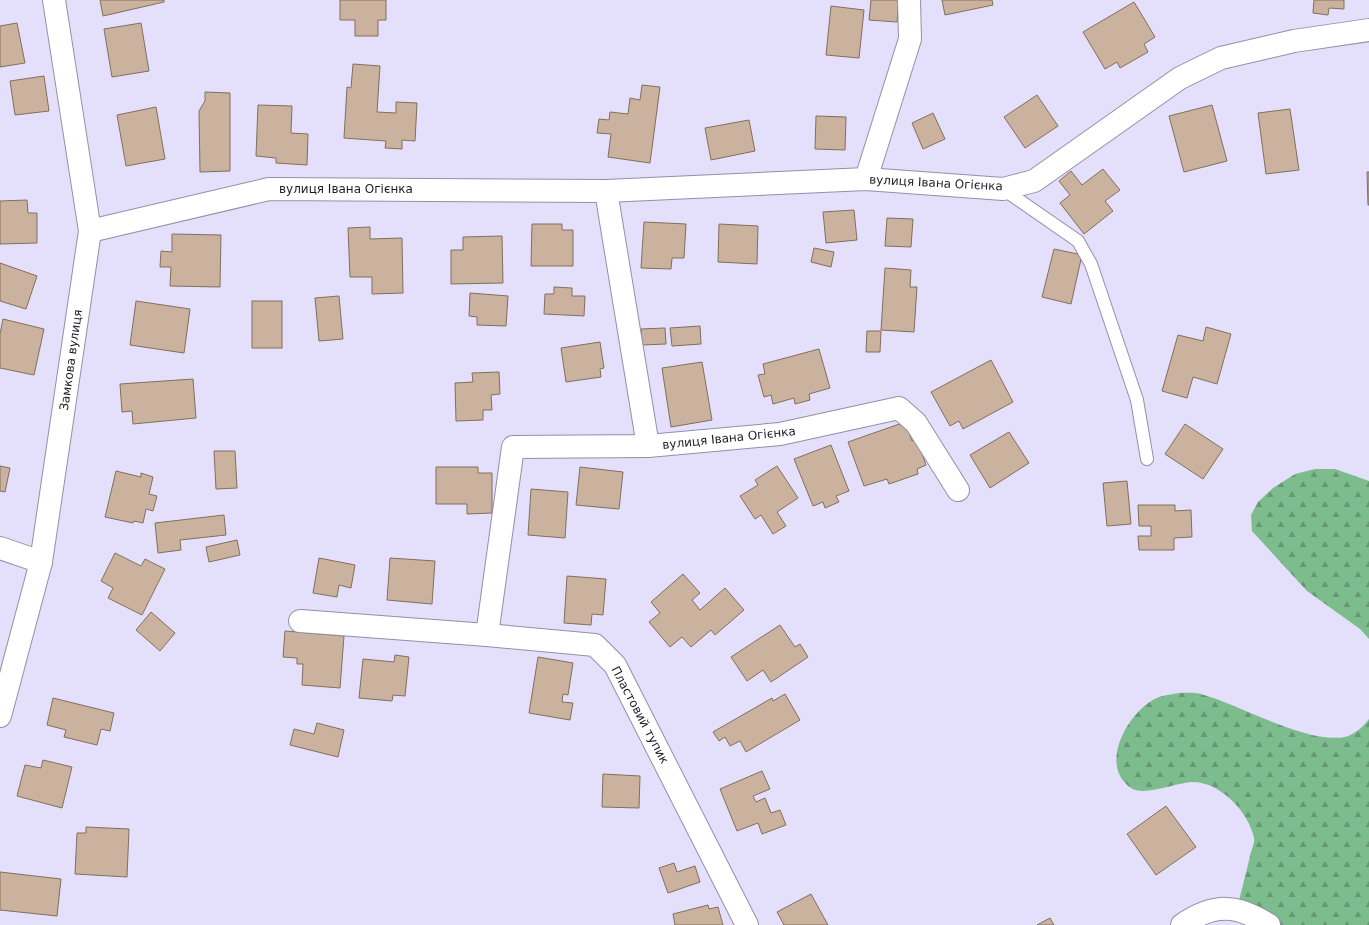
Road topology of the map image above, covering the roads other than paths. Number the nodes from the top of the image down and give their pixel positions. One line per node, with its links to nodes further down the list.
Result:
1 (54, 0): 7 (street, Замкова вулиця)
2 (909, 0): 4 (street)
3 (1369, 30): 5 (street, вулиця Івана Огієнка)
4 (866, 179): 5 (street, вулиця Івана Огієнка); 6 (street, вулиця Івана Огієнка)
5 (1003, 189): 9 (lane)
6 (606, 191): 7 (street, вулиця Івана Огієнка); 8 (street, вулиця Івана Огієнка)
7 (90, 230): 12 (street, Замкова вулиця)
8 (648, 446): 10 (street, вулиця Івана Огієнка); 14 (street, вулиця Івана Огієнка)
9 (1147, 460)
10 (958, 490)
11 (0, 548): 12 (street)
12 (41, 562): 15 (street, Замкова вулиця)
13 (300, 621): 14 (street, Пластовий тупик)
14 (487, 635): 16 (street, Пластовий тупик)
15 (0, 716)
16 (747, 925)
17 (1182, 925): 18 (street)
18 (1269, 925)

